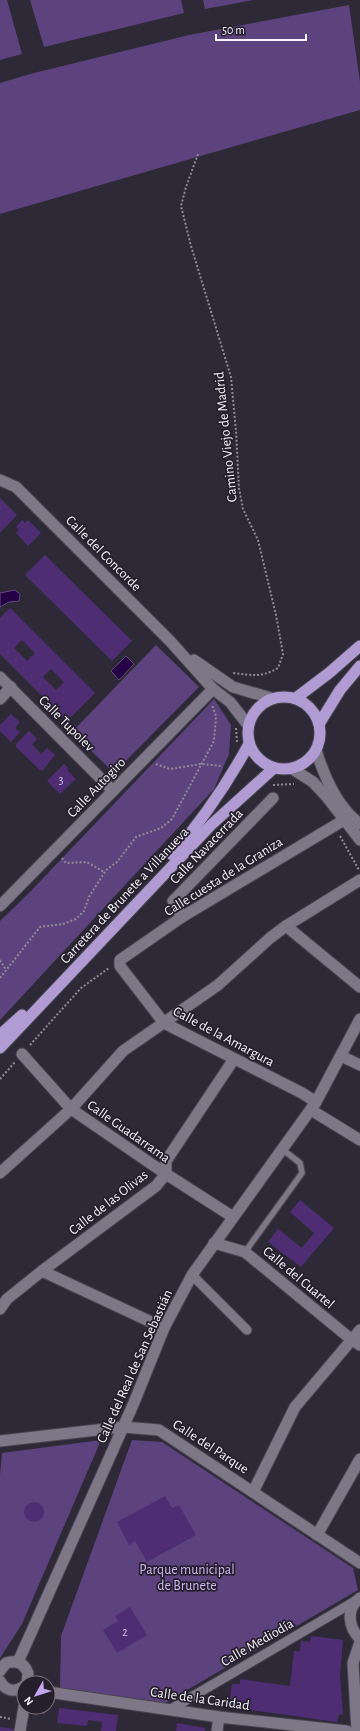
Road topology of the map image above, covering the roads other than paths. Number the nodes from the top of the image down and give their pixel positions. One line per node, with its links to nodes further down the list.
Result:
1 (0, 480): 2 (street, Calle del Concorde)
2 (170, 641): 7 (street, Calle del Concorde); 8 (street, Calle del Concorde)
3 (360, 646): 9 (highway)
4 (360, 666): 11 (highway)
5 (0, 676): 6 (street, Calle Tupolev)
6 (11, 688): 10 (street); 17 (street, Calle Tupolev)
7 (211, 691): 12 (street, Calle del Concorde); 17 (street, Calle Autogiro)
8 (271, 698): 9 (highway); 12 (highway)
9 (296, 698): 11 (highway)
10 (0, 699)
11 (319, 724): 14 (highway)
12 (248, 725): 13 (highway)
13 (249, 744): 15 (highway); 30 (highway, Carretera de Brunete a Villanueva)
14 (316, 750): 16 (highway); 20 (street)
15 (274, 768): 16 (highway); 31 (highway, Carretera de Brunete a Villanueva)
16 (291, 768): 19 (street)
17 (113, 791): 23 (street, Calle Autogiro)
18 (271, 793): 24 (street, Calle Navacerrada)
19 (344, 820): 21 (street); 24 (street, Calle cuesta de la Graniza)
20 (360, 824)
21 (360, 840)
22 (360, 880): 25 (street)
23 (0, 906)
24 (182, 917): 26 (street, Calle cuesta de la Graniza)
25 (286, 926): 27 (street); 29 (street)
26 (120, 960): 29 (street, Calle de la Amargura)
27 (360, 987)
28 (360, 1019): 33 (street, Calle del Real de San Sebastián)
29 (164, 1023): 34 (street, Calle de la Amargura); 37 (street)
30 (0, 1035)
31 (0, 1048)
32 (22, 1054): 37 (street, Calle Guadarrama)
33 (341, 1056): 35 (street); 36 (street, Calle del Real de San Sebastián)
34 (234, 1059): 36 (street, Calle de la Amargura); 41 (street, Calle de las Olivas)
35 (360, 1064)
36 (313, 1106): 38 (street, Calle de la Amargura); 39 (street, Calle del Real de San Sebastián)
37 (71, 1109): 40 (street); 41 (street, Calle Guadarrama)
38 (359, 1139)
39 (282, 1149): 42 (street, Calle del Real de San Sebastián); 44 (lane)
40 (0, 1173)
41 (166, 1174): 42 (street, Calle Guadarrama); 45 (street, Calle de las Olivas)
42 (233, 1217): 43 (street, Calle del Real de San Sebastián)
43 (214, 1243): 44 (street, Calle del Cuartel); 46 (street, Calle del Real de San Sebastián)
44 (245, 1252): 51 (street, Calle del Cuartel)
45 (42, 1271): 47 (street, Calle de las Olivas); 48 (street)
46 (192, 1276): 48 (street, Calle del Real de San Sebastián); 49 (street)
47 (0, 1309)
48 (164, 1328): 52 (street, Calle del Real de San Sebastián)
49 (247, 1330)
50 (360, 1330): 51 (street)
51 (356, 1343): 55 (street)
52 (123, 1427): 53 (street, Calle del Parque); 55 (street, Calle del Parque); 61 (street, Calle del Real de San Sebastián)
53 (0, 1441)
54 (360, 1458): 56 (street)
55 (253, 1492): 56 (street, Calle del Parque)
56 (317, 1534): 57 (street, Calle del Parque)
57 (360, 1563)
58 (358, 1599): 59 (street); 67 (street, Calle Mediodía)
59 (360, 1639)
60 (360, 1642): 73 (street)
61 (18, 1662): 62 (street); 63 (street)
62 (0, 1670)
63 (28, 1675)
64 (0, 1682): 65 (street)
65 (16, 1690)
66 (56, 1693): 67 (street, Calle de la Caridad)
67 (171, 1709): 69 (street, Calle de la Caridad)
68 (23, 1715): 70 (street)
69 (219, 1717): 71 (street); 72 (street, Calle de la Caridad)
70 (20, 1731)
71 (217, 1731)
72 (347, 1731)
73 (357, 1731)

